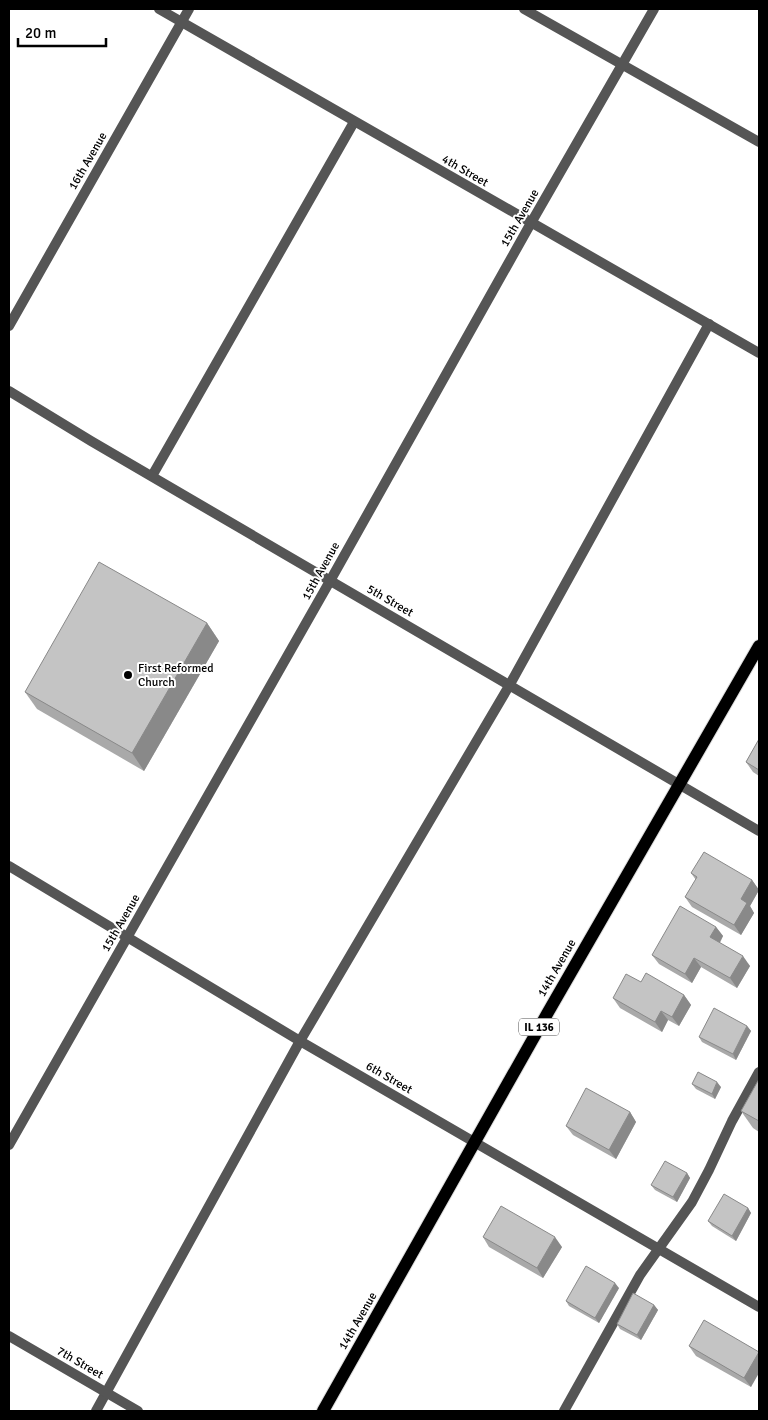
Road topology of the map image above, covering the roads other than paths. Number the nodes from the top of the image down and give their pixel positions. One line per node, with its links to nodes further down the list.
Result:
1 (159, 9): 5 (street, 4th Street)
2 (188, 9): 5 (street, 16th Avenue)
3 (524, 9): 6 (street)
4 (654, 9): 6 (street, 15th Avenue)
5 (181, 22): 7 (street, 4th Street); 11 (street, 16th Avenue)
6 (622, 64): 8 (street); 9 (street, 15th Avenue)
7 (354, 122): 9 (street, 4th Street); 14 (street)
8 (759, 142)
9 (531, 223): 10 (street, 4th Street); 15 (street, 15th Avenue)
10 (709, 324): 12 (street, 4th Street); 17 (street)
11 (9, 326)
12 (757, 352)
13 (9, 391): 14 (street, 5th Street)
14 (152, 476): 15 (street, 5th Street)
15 (330, 581): 17 (street, 5th Street); 21 (street, 15th Avenue)
16 (759, 646): 18 (main road, 14th Avenue / IL 136)
17 (509, 686): 18 (street, 5th Street); 22 (street)
18 (679, 784): 19 (street, 5th Street); 24 (main road, 14th Avenue / IL 136)
19 (759, 831)
20 (9, 866): 21 (street, 6th Street)
21 (127, 937): 22 (street, 6th Street); 25 (street, 15th Avenue)
22 (300, 1041): 24 (street, 6th Street); 29 (street)
23 (759, 1072): 26 (street)
24 (475, 1143): 26 (street, 6th Street); 32 (main road, 14th Avenue / IL 136)
25 (9, 1145)
26 (659, 1249): 27 (street, 6th Street); 33 (street)
27 (759, 1307)
28 (9, 1336): 29 (street, 7th Street)
29 (107, 1393): 30 (street); 31 (street, 7th Street)
30 (96, 1411)
31 (138, 1411)
32 (323, 1411)
33 (564, 1411)

